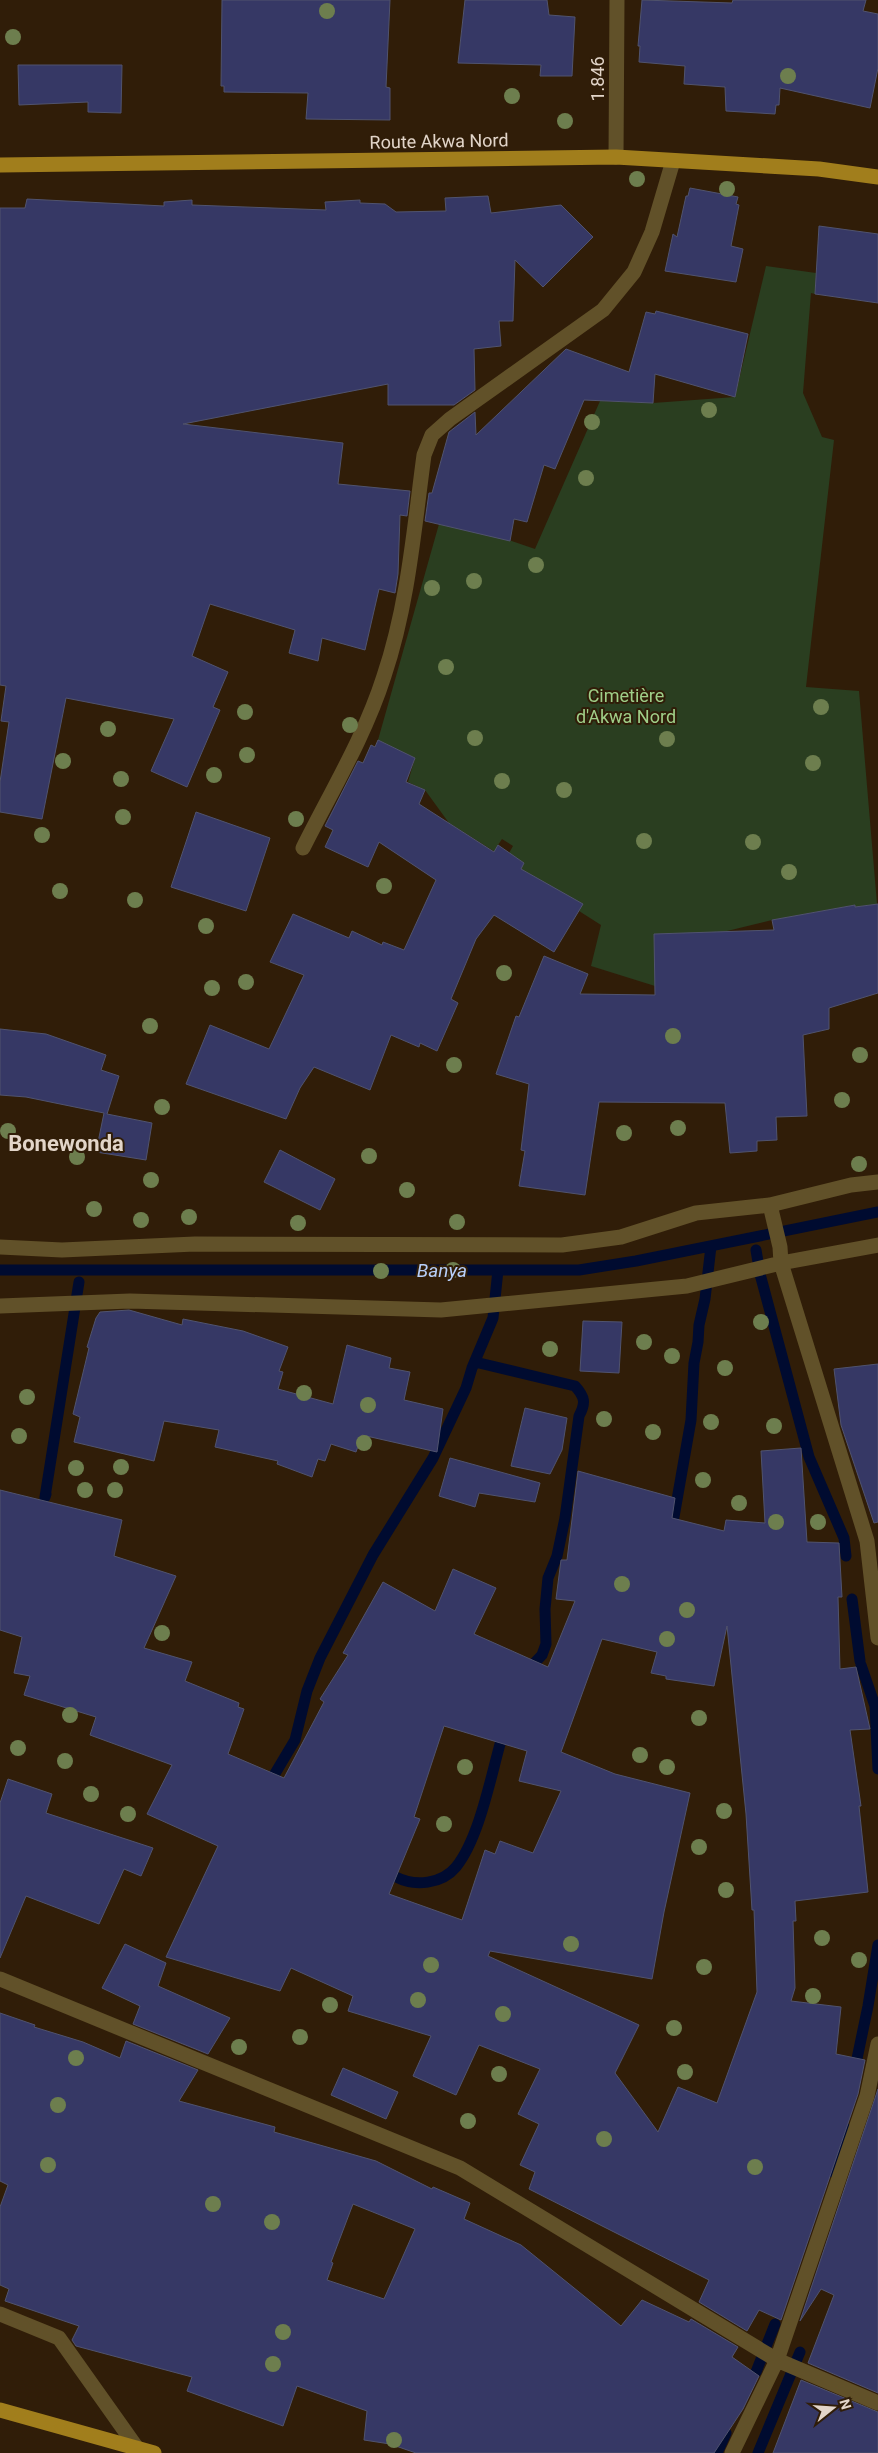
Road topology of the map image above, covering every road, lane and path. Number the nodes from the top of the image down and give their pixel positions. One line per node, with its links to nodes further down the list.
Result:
1 (617, 0): 2 (street, 1.846)
2 (616, 157): 3 (main road, Route Akwa Nord); 4 (main road, Route Akwa Nord)
3 (673, 161): 5 (main road, Route Akwa Nord); 6 (street)
4 (0, 166)
5 (878, 176)
6 (302, 848)
7 (878, 1182): 8 (street)
8 (771, 1212): 10 (street); 11 (street)
9 (878, 1245): 11 (street)
10 (0, 1247)
11 (781, 1263): 12 (street); 13 (street)
12 (0, 1306)
13 (878, 1638)
14 (0, 1979): 17 (street)
15 (878, 2044): 17 (street)
16 (0, 2314): 20 (street)
17 (777, 2360): 18 (street); 22 (street)
18 (878, 2403)
19 (0, 2410): 20 (main road)
20 (137, 2448): 21 (main road)
21 (154, 2453)
22 (732, 2453)

